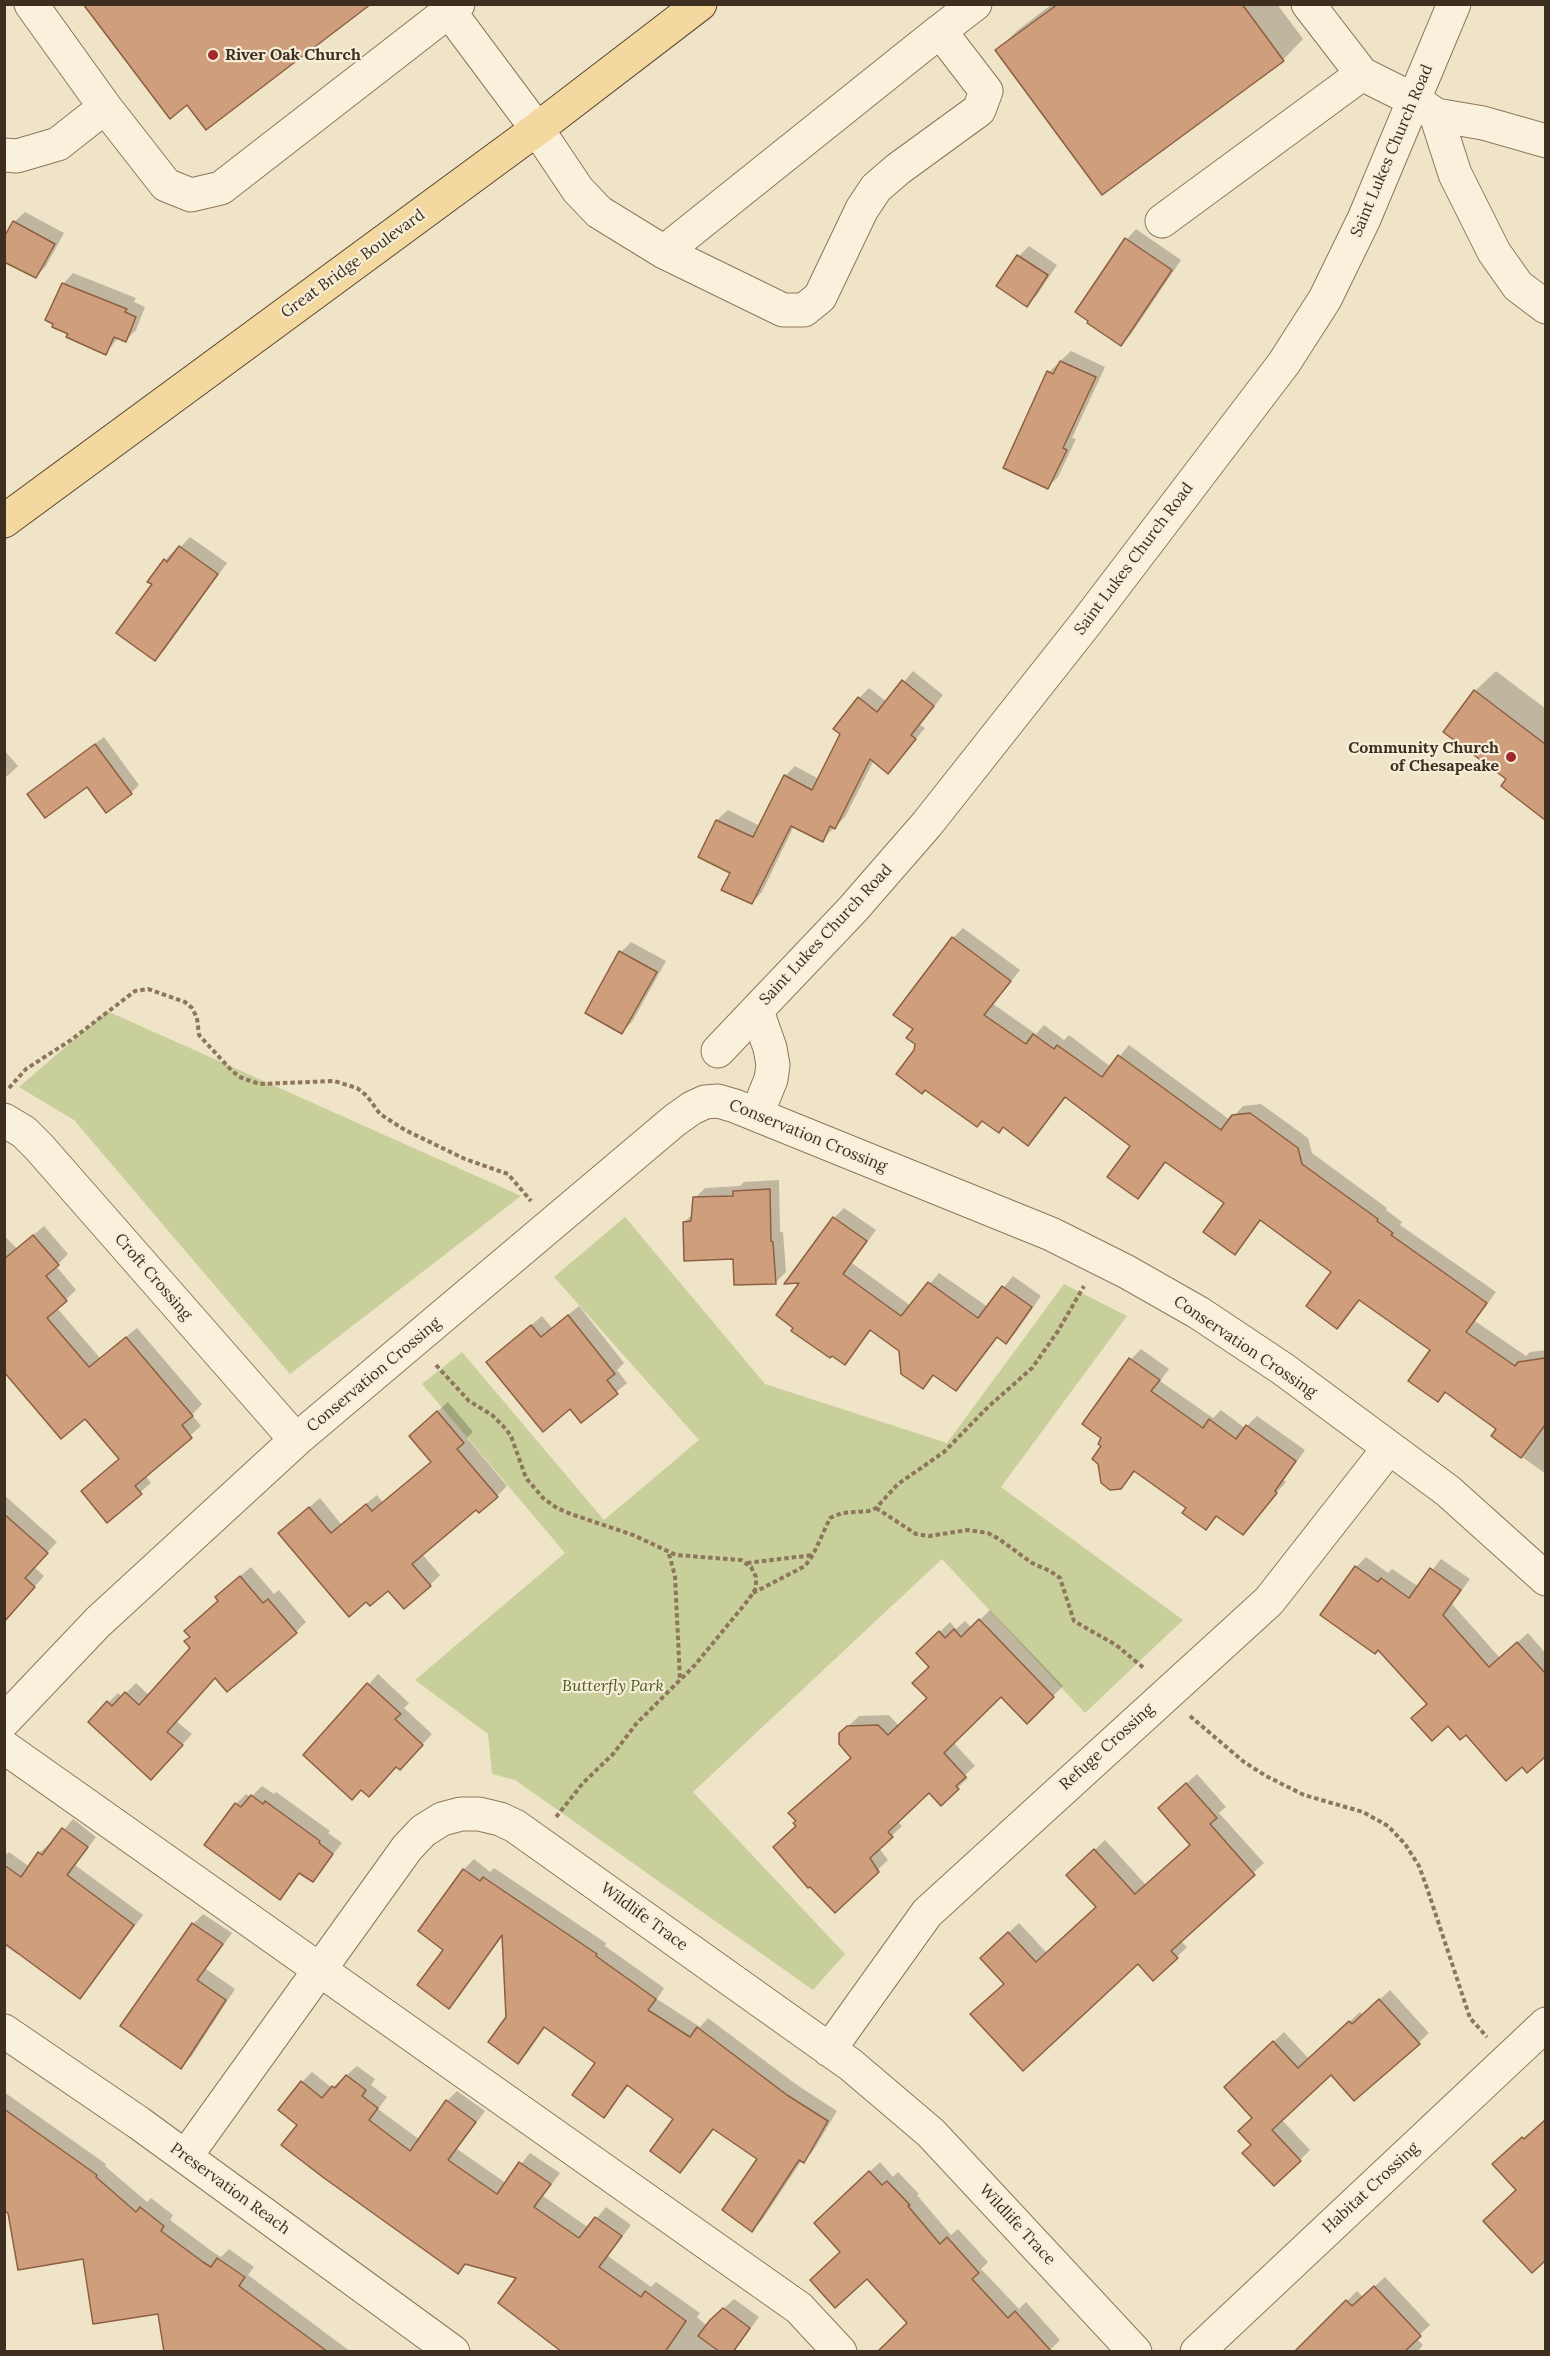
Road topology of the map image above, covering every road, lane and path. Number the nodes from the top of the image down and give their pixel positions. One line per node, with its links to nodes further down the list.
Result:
1 (31, 4): 9 (street)
2 (700, 4): 11 (main road, Great Bridge Boulevard)
3 (975, 4): 7 (street)
4 (1308, 4): 8 (street)
5 (1454, 4): 10 (street, Saint Lukes Church Road)
6 (454, 8): 9 (street); 11 (street)
7 (940, 31): 15 (street); 15 (street)
8 (1362, 74): 10 (street); 14 (street)
9 (105, 107): 13 (street)
10 (1425, 108): 12 (street); 16 (street); 18 (street, Saint Lukes Church Road)
11 (537, 129): 15 (street); 17 (main road, Great Bridge Boulevard)
12 (1545, 141)
13 (4, 155)
14 (1162, 221)
15 (664, 252)
16 (1545, 306)
17 (4, 521)
18 (757, 1011): 19 (street, Saint Lukes Church Road); 21 (street)
19 (718, 1051)
20 (4, 1095): 23 (path)
21 (758, 1114): 23 (street, Conservation Crossing); 24 (street, Conservation Crossing)
22 (4, 1120): 26 (street, Croft Crossing)
23 (549, 1226): 25 (street, Conservation Crossing)
24 (1098, 1258): 27 (street, Conservation Crossing); 28 (path)
25 (416, 1339): 26 (street, Conservation Crossing); 29 (path)
26 (296, 1440): 36 (street, Conservation Crossing)
27 (1389, 1448): 32 (street, Conservation Crossing); 35 (street, Refuge Crossing)
28 (876, 1508): 30 (path); 35 (path)
29 (668, 1553): 31 (path); 34 (path)
30 (813, 1555): 31 (path); 33 (path)
31 (746, 1563): 33 (path)
32 (1545, 1579)
33 (753, 1593): 34 (path)
34 (680, 1680): 38 (path)
35 (1167, 1693): 42 (street, Refuge Crossing); 43 (path)
36 (4, 1721)
37 (4, 1747): 39 (street)
38 (537, 1841): 39 (street, Wildlife Trace); 42 (street, Wildlife Trace)
39 (319, 1970): 44 (street, Wildlife Trace); 46 (street)
40 (1545, 2024): 43 (street, Habitat Crossing)
41 (4, 2031): 44 (street, Preservation Reach)
42 (829, 2050): 47 (street, Wildlife Trace)
43 (1507, 2060): 48 (street, Habitat Crossing)
44 (186, 2156): 45 (street, Preservation Reach)
45 (453, 2352)
46 (840, 2352)
47 (1135, 2352)
48 (1197, 2352)

